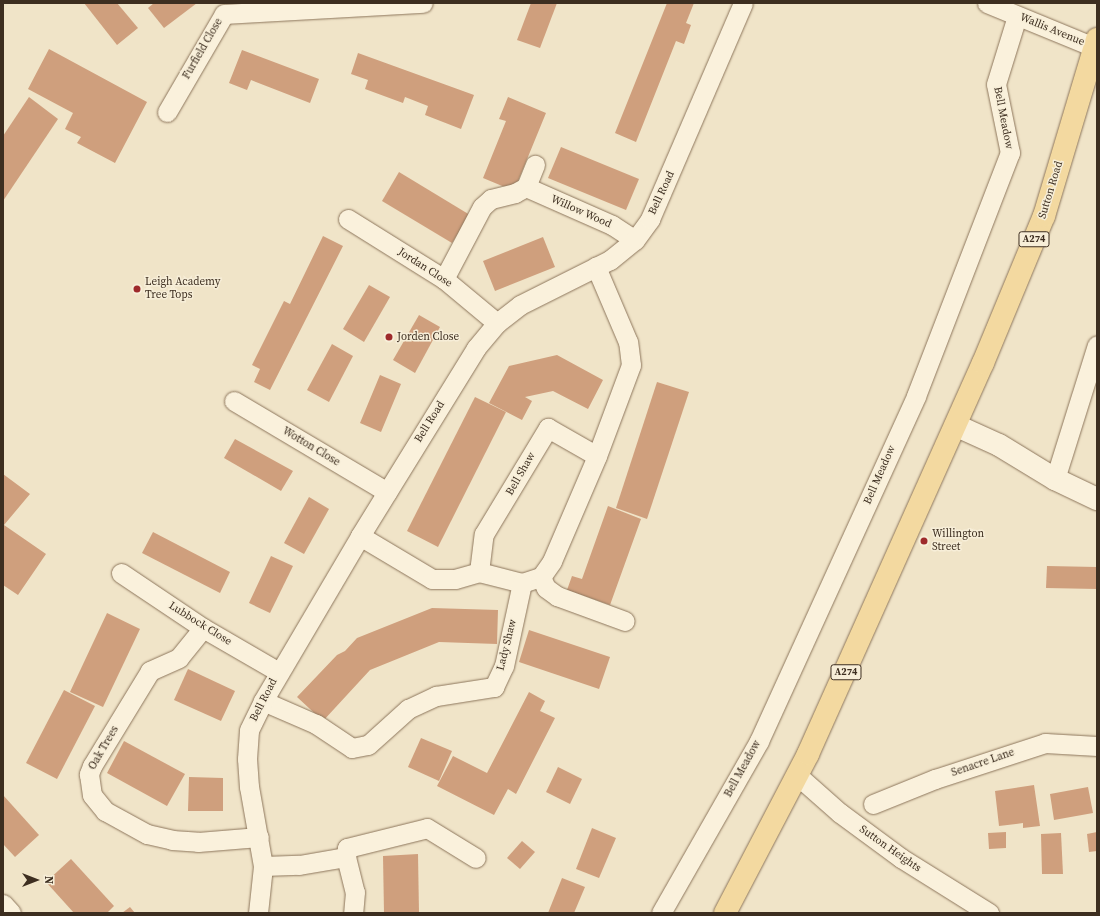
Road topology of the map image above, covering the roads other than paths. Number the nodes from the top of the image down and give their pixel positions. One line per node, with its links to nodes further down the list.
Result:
1 (423, 3): 6 (street, Furfield Close)
2 (743, 3): 10 (street, Bell Road)
3 (987, 3): 4 (street, Wallis Avenue)
4 (1017, 16): 5 (street, Wallis Avenue); 41 (street, Bell Meadow)
5 (1096, 43): 16 (main road, Sutton Road / A274)
6 (167, 112)
7 (535, 164): 8 (street)
8 (526, 188): 10 (street, Willow Wood); 12 (street)
9 (348, 220): 12 (street, Jordan Close)
10 (635, 240): 11 (street, Bell Road)
11 (596, 267): 13 (street, Bell Road); 17 (street)
12 (444, 279): 13 (street, Jordan Close)
13 (497, 323): 19 (street, Bell Road)
14 (1097, 346): 18 (street)
15 (234, 401): 19 (street, Wotton Close)
16 (956, 426): 18 (street); 31 (main road, A274)
17 (597, 456): 22 (street, Bell Shaw); 24 (street)
18 (1055, 479): 20 (street)
19 (387, 492): 21 (street, Bell Road)
20 (1097, 499)
21 (360, 536): 22 (street); 28 (street, Bell Road)
22 (480, 572): 25 (street)
23 (121, 573): 27 (street, Lubbock Close)
24 (541, 577): 25 (street); 26 (street)
25 (522, 583): 29 (street, Lady Shaw)
26 (625, 621)
27 (203, 628): 28 (street, Lubbock Close); 33 (street, Oak Trees)
28 (279, 672): 29 (street, Bell Road)
29 (264, 701): 33 (street, Bell Road)
30 (1097, 746): 32 (street, Senacre Lane)
31 (798, 776): 42 (main road, A274); 43 (street, Sutton Heights)
32 (874, 804)
33 (259, 837): 36 (street, Bell Road)
34 (346, 857): 35 (street); 36 (street); 40 (street)
35 (476, 858)
36 (264, 866): 39 (street, Bell Road)
37 (3, 904): 38 (street)
38 (11, 913)
39 (258, 913)
40 (353, 913)
41 (661, 913)
42 (725, 913)
43 (989, 913)

